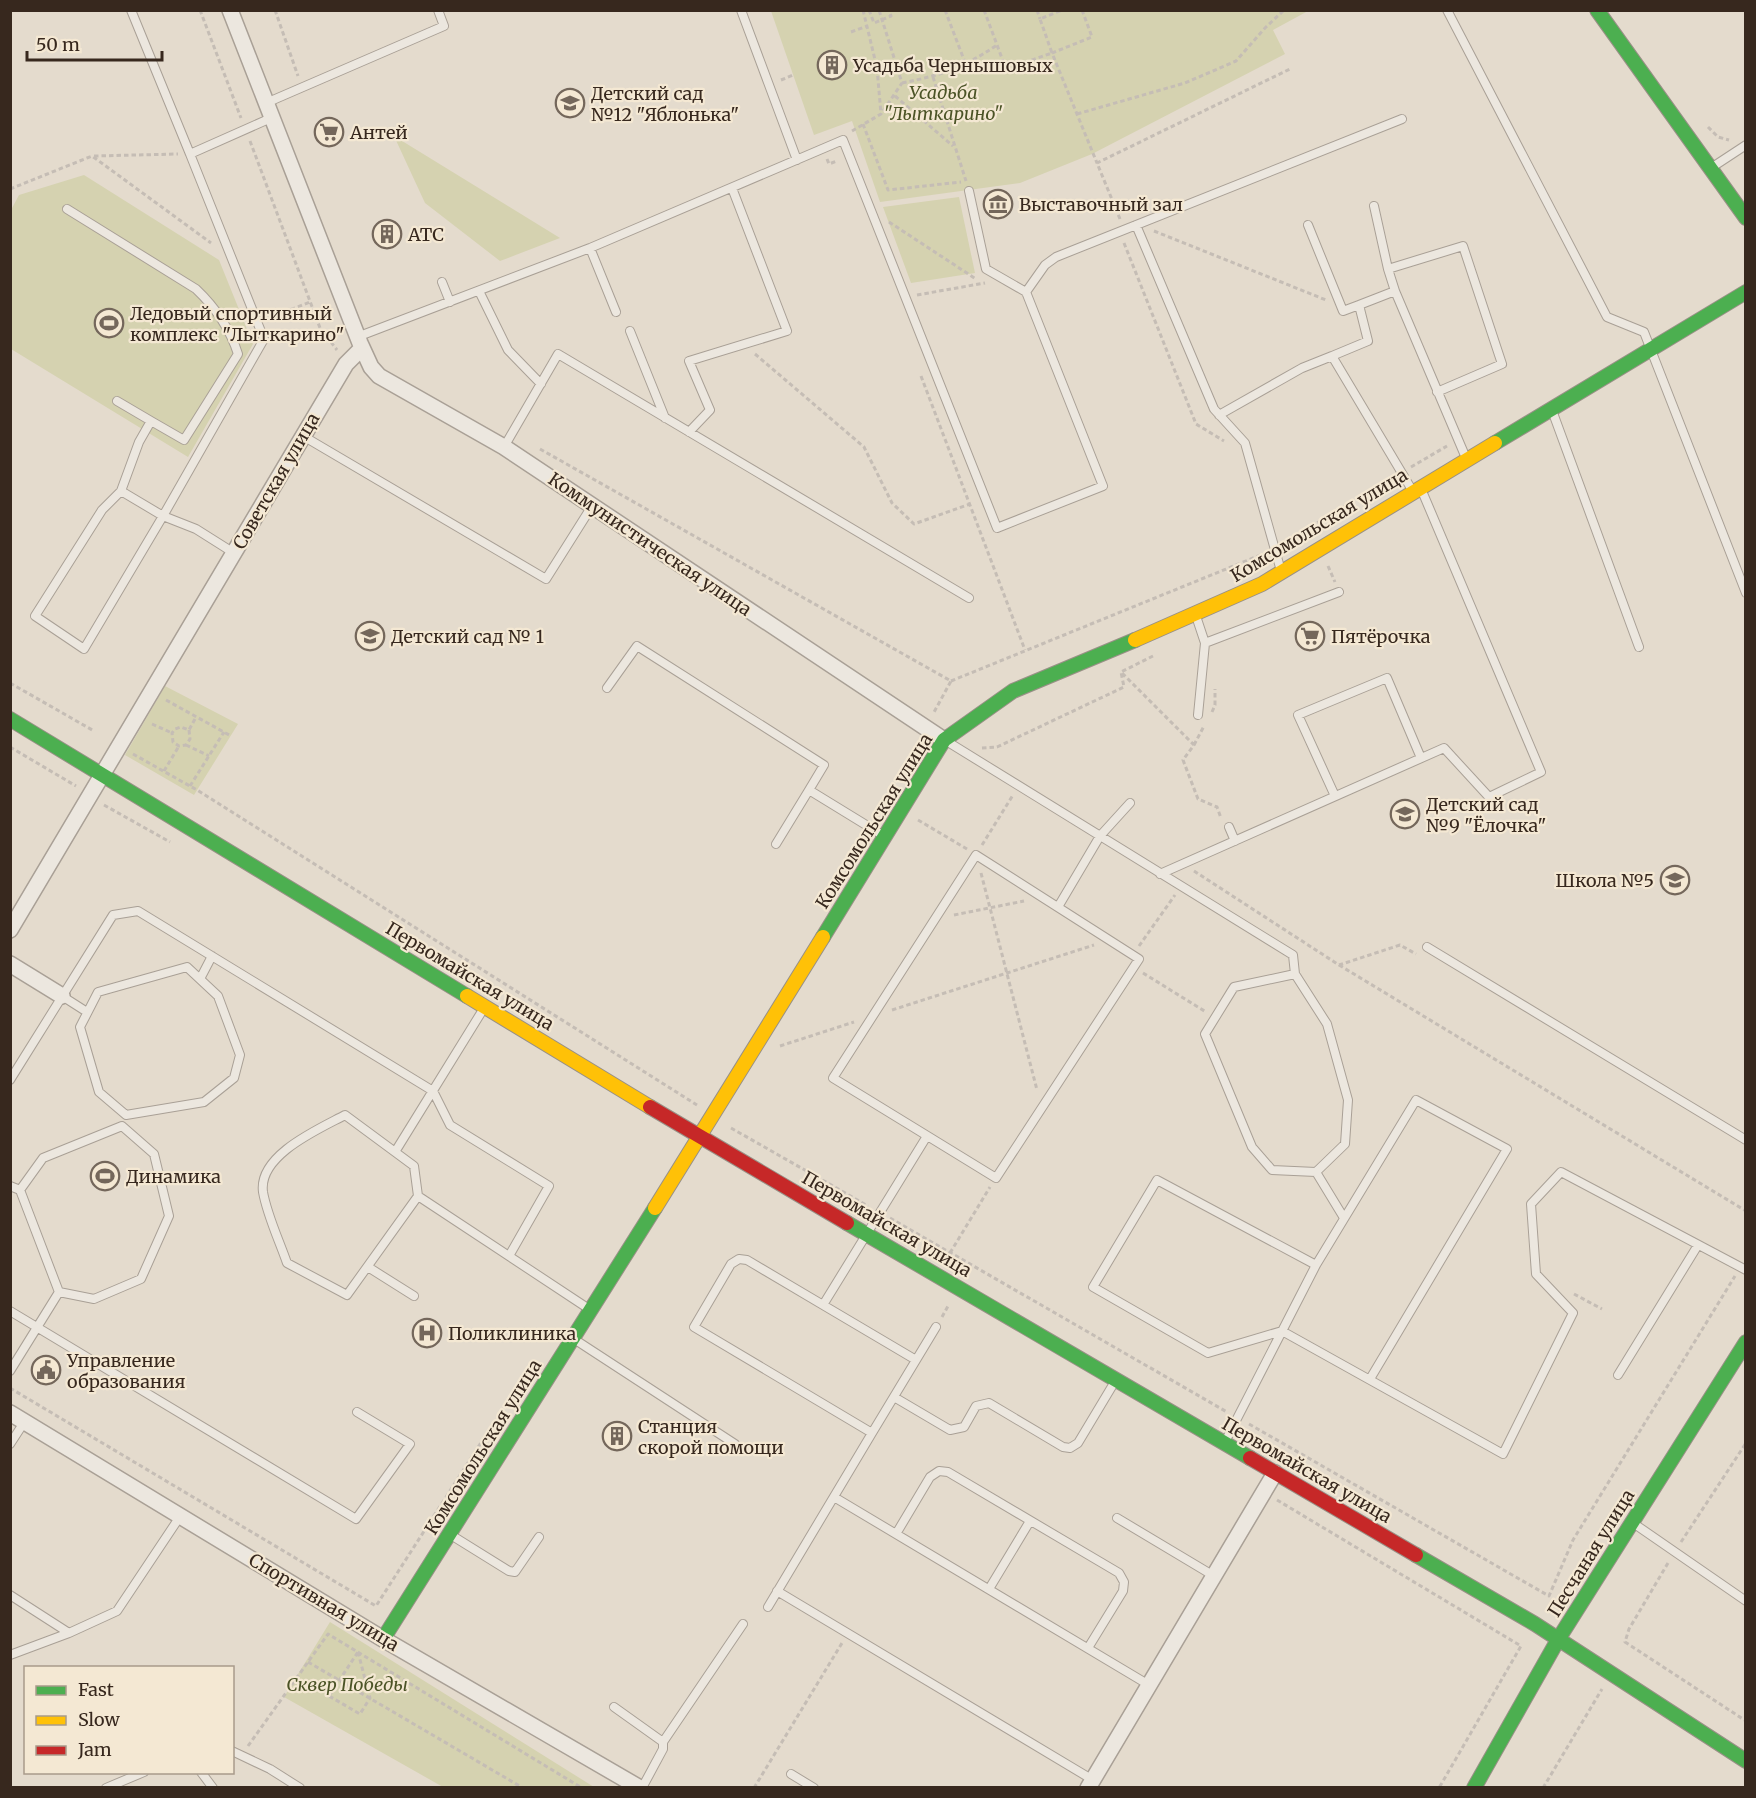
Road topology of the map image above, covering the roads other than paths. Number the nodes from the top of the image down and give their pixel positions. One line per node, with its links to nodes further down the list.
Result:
1 (131, 10): 10 (lane)
2 (230, 10): 7 (street)
3 (438, 10): 7 (lane)
4 (741, 10): 11 (lane)
5 (1448, 10): 32 (lane)
6 (1597, 10): 12 (street)
7 (269, 110): 10 (lane); 31 (street)
8 (1402, 118): 18 (lane)
9 (1746, 145): 12 (lane)
10 (190, 154): 48 (lane)
11 (797, 160): 13 (lane); 25 (lane)
12 (1710, 169): 17 (street)
13 (732, 188): 20 (lane); 41 (lane)
14 (969, 191): 25 (lane)
15 (1374, 206): 21 (lane)
16 (67, 209): 40 (lane)
17 (1746, 218)
18 (1136, 225): 25 (lane); 38 (lane)
19 (1308, 225): 28 (lane)
20 (590, 248): 23 (lane); 29 (lane)
21 (1388, 269): 24 (lane); 35 (lane)
22 (442, 282): 27 (lane)
23 (479, 291): 27 (lane); 34 (lane)
24 (1395, 291): 28 (lane); 35 (lane)
25 (1026, 292)
26 (1746, 292): 32 (street, Комсомольская улица)
27 (450, 302): 31 (lane)
28 (1359, 305): 33 (lane)
29 (616, 312)
30 (630, 331): 39 (lane)
31 (360, 343): 42 (street, Советская улица); 43 (street, Коммунистическая улица)
32 (1650, 350): 37 (street, Комсомольская улица); 52 (lane)
33 (1332, 356): 38 (lane); 45 (lane)
34 (541, 384): 39 (lane); 43 (lane)
35 (1437, 392): 44 (lane)
36 (117, 401): 40 (lane)
37 (1551, 409): 44 (street, Комсомольская улица); 56 (lane)
38 (1219, 415): 50 (lane)
39 (665, 418): 41 (lane)
40 (151, 421): 46 (lane)
41 (689, 432): 53 (lane)
42 (303, 436): 47 (lane); 49 (street, Советская улица)
43 (504, 447): 47 (street, Коммунистическая улица)
44 (1466, 459): 45 (street, Комсомольская улица)
45 (1416, 489): 50 (street, Комсомольская улица); 61 (lane)
46 (122, 491): 48 (lane); 48 (lane)
47 (592, 506): 60 (street, Коммунистическая улица)
48 (163, 516): 49 (lane)
49 (234, 553): 62 (street, Советская улица)
50 (1281, 571): 54 (street, Комсомольская улица)
51 (1339, 592): 55 (lane)
52 (1746, 593)
53 (969, 598)
54 (1195, 614): 55 (lane); 60 (street, Комсомольская улица)
55 (1205, 643): 58 (lane)
56 (1639, 647)
57 (608, 688): 63 (lane)
58 (1198, 715)
59 (10, 719): 62 (street, Первомайская улица)
60 (944, 740): 67 (street, Комсомольская улица); 68 (lane)
61 (1421, 758): 64 (lane); 64 (lane)
62 (104, 775): 73 (street, Советская улица); 80 (street, Первомайская улица)
63 (809, 790): 67 (lane); 70 (lane)
64 (1335, 796): 69 (lane)
65 (1130, 803): 68 (lane)
66 (1229, 827): 69 (lane)
67 (885, 836): 87 (street, Комсомольская улица)
68 (1100, 836): 71 (lane); 72 (lane)
69 (1233, 842): 71 (lane)
70 (776, 844)
71 (1160, 874): 77 (lane)
72 (1058, 907): 86 (lane); 86 (lane)
73 (10, 930)
74 (1427, 947): 88 (lane)
75 (212, 956): 78 (lane); 79 (lane); 83 (lane)
76 (10, 964): 79 (street)
77 (1295, 974): 90 (lane); 90 (lane)
78 (200, 979): 81 (lane); 84 (lane)
79 (62, 996): 81 (lane); 82 (lane)
80 (485, 1007): 83 (lane); 87 (street, Первомайская улица)
81 (87, 1012): 84 (lane)
82 (10, 1080)
83 (433, 1091): 89 (lane); 97 (lane)
84 (126, 1115): 85 (lane)
85 (122, 1126): 92 (lane); 101 (lane)
86 (927, 1136): 95 (lane)
87 (700, 1137): 95 (street, Первомайская улица); 104 (street, Комсомольская улица)
88 (1746, 1140)
89 (395, 1152): 93 (lane); 99 (lane)
90 (1316, 1172): 94 (lane)
91 (10, 1186): 92 (lane)
92 (20, 1190): 101 (lane)
93 (418, 1196): 97 (lane); 99 (lane)
94 (1344, 1218): 98 (lane); 115 (lane)
95 (866, 1233): 103 (lane); 114 (street, Первомайская улица)
96 (1698, 1245): 100 (lane); 113 (lane); 115 (lane)
97 (509, 1256): 104 (lane)
98 (1316, 1265): 108 (lane); 108 (lane)
99 (368, 1266): 102 (lane)
100 (1743, 1269)
101 (59, 1292): 107 (lane)
102 (414, 1296)
103 (823, 1305): 111 (lane); 120 (lane)
104 (591, 1310): 109 (street, Комсомольская улица)
105 (10, 1311): 107 (lane)
106 (936, 1326): 111 (lane)
107 (37, 1328): 112 (lane); 117 (lane)
108 (1282, 1331): 115 (lane); 121 (lane)
109 (572, 1338): 123 (lane); 130 (street, Комсомольская улица)
110 (1746, 1342): 129 (street, Песчаная улица)
111 (916, 1360): 116 (lane)
112 (10, 1371)
113 (1617, 1375)
114 (1116, 1379): 116 (lane); 121 (street, Первомайская улица)
115 (1370, 1379)
116 (894, 1397): 120 (lane)
117 (357, 1412)
118 (10, 1413): 119 (street, Спортивная улица)
119 (25, 1422): 122 (lane); 126 (street, Спортивная улица)
120 (872, 1433): 125 (lane)
121 (1225, 1442): 124 (street, Первомайская улица)
122 (10, 1444)
123 (735, 1444)
124 (1275, 1473): 133 (street); 141 (street, Первомайская улица)
125 (834, 1497): 131 (lane); 135 (lane)
126 (182, 1515): 140 (lane); 142 (street, Спортивная улица)
127 (1117, 1518): 133 (lane)
128 (1030, 1521): 131 (lane); 134 (lane); 143 (lane)
129 (1632, 1522): 137 (lane); 141 (street, Песчаная улица)
130 (449, 1534): 132 (lane); 142 (street, Комсомольская улица)
131 (896, 1534): 134 (lane)
132 (539, 1537)
133 (1214, 1576): 145 (street)
134 (989, 1589): 143 (lane)
135 (777, 1591): 138 (lane); 153 (lane)
136 (10, 1595): 140 (lane)
137 (1746, 1601)
138 (768, 1607)
139 (743, 1624): 147 (lane)
140 (69, 1633): 144 (lane)
141 (1558, 1638): 149 (street, Первомайская улица); 159 (street, Песчаная улица)
142 (383, 1639): 157 (street, Спортивная улица)
143 (1088, 1648): 145 (lane)
144 (10, 1655)
145 (1149, 1685): 153 (street)
146 (614, 1707): 147 (lane)
147 (663, 1742): 157 (lane)
148 (234, 1752): 156 (lane)
149 (1746, 1761)
150 (141, 1774): 154 (lane)
151 (202, 1774): 155 (lane)
152 (791, 1774): 158 (lane)
153 (1090, 1784)
154 (106, 1788)
155 (213, 1788)
156 (300, 1788)
157 (641, 1788)
158 (814, 1788)
159 (1474, 1788)

